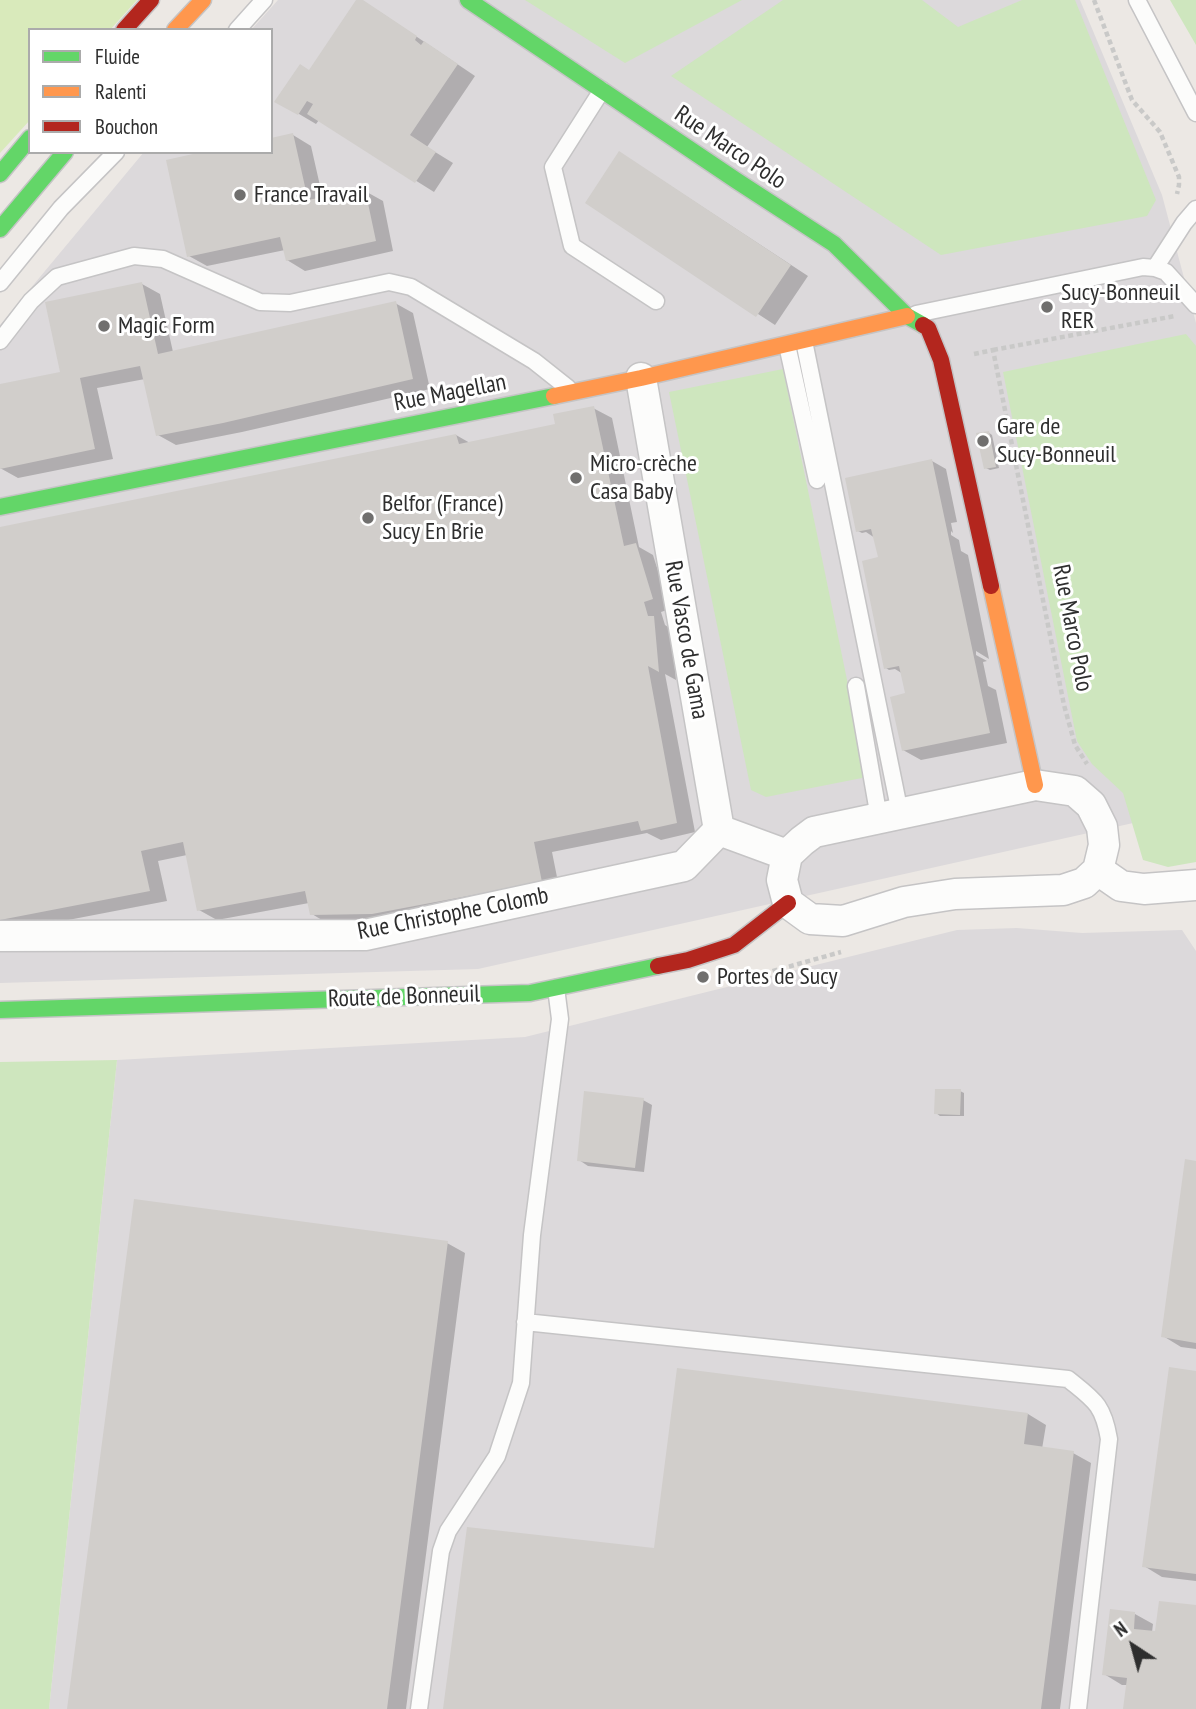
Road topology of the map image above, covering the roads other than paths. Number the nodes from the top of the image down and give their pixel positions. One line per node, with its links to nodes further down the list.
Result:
1 (151, 0): 6 (street)
2 (203, 0): 7 (street)
3 (264, 0): 8 (lane)
4 (468, 0): 9 (street, Rue Marco Polo)
5 (1137, 0): 10 (lane)
6 (126, 28)
7 (177, 28)
8 (239, 28)
9 (602, 90): 19 (lane); 21 (street, Rue Marco Polo)
10 (1196, 113)
11 (28, 140): 14 (street)
12 (63, 154): 16 (street)
13 (114, 154): 18 (lane)
14 (0, 174)
15 (1196, 209): 17 (lane)
16 (0, 229)
17 (1155, 268): 20 (lane); 21 (lane)
18 (0, 283)
19 (656, 301)
20 (1196, 305)
21 (907, 316): 23 (street, Rue Magellan); 30 (street, Rue Marco Polo)
22 (0, 341): 26 (lane)
23 (804, 341): 24 (street, Rue Magellan); 31 (lane)
24 (787, 345): 25 (street, Rue Magellan); 27 (lane)
25 (641, 378): 26 (street, Rue Magellan); 32 (street, Rue Vasco de Gama)
26 (573, 392): 28 (street, Rue Magellan)
27 (817, 480)
28 (0, 507)
29 (856, 686): 31 (lane)
30 (1035, 785): 31 (street); 34 (street)
31 (890, 816): 33 (street)
32 (719, 830): 33 (street); 37 (street, Rue Christophe Colomb)
33 (787, 855): 36 (street)
34 (1098, 870): 35 (street); 36 (street)
35 (1196, 885)
36 (788, 903): 38 (street, Route de Bonneuil)
37 (0, 936)
38 (556, 988): 39 (street, Route de Bonneuil); 40 (lane)
39 (0, 1010)
40 (525, 1322): 41 (lane); 42 (lane)
41 (419, 1709)
42 (1078, 1709)

